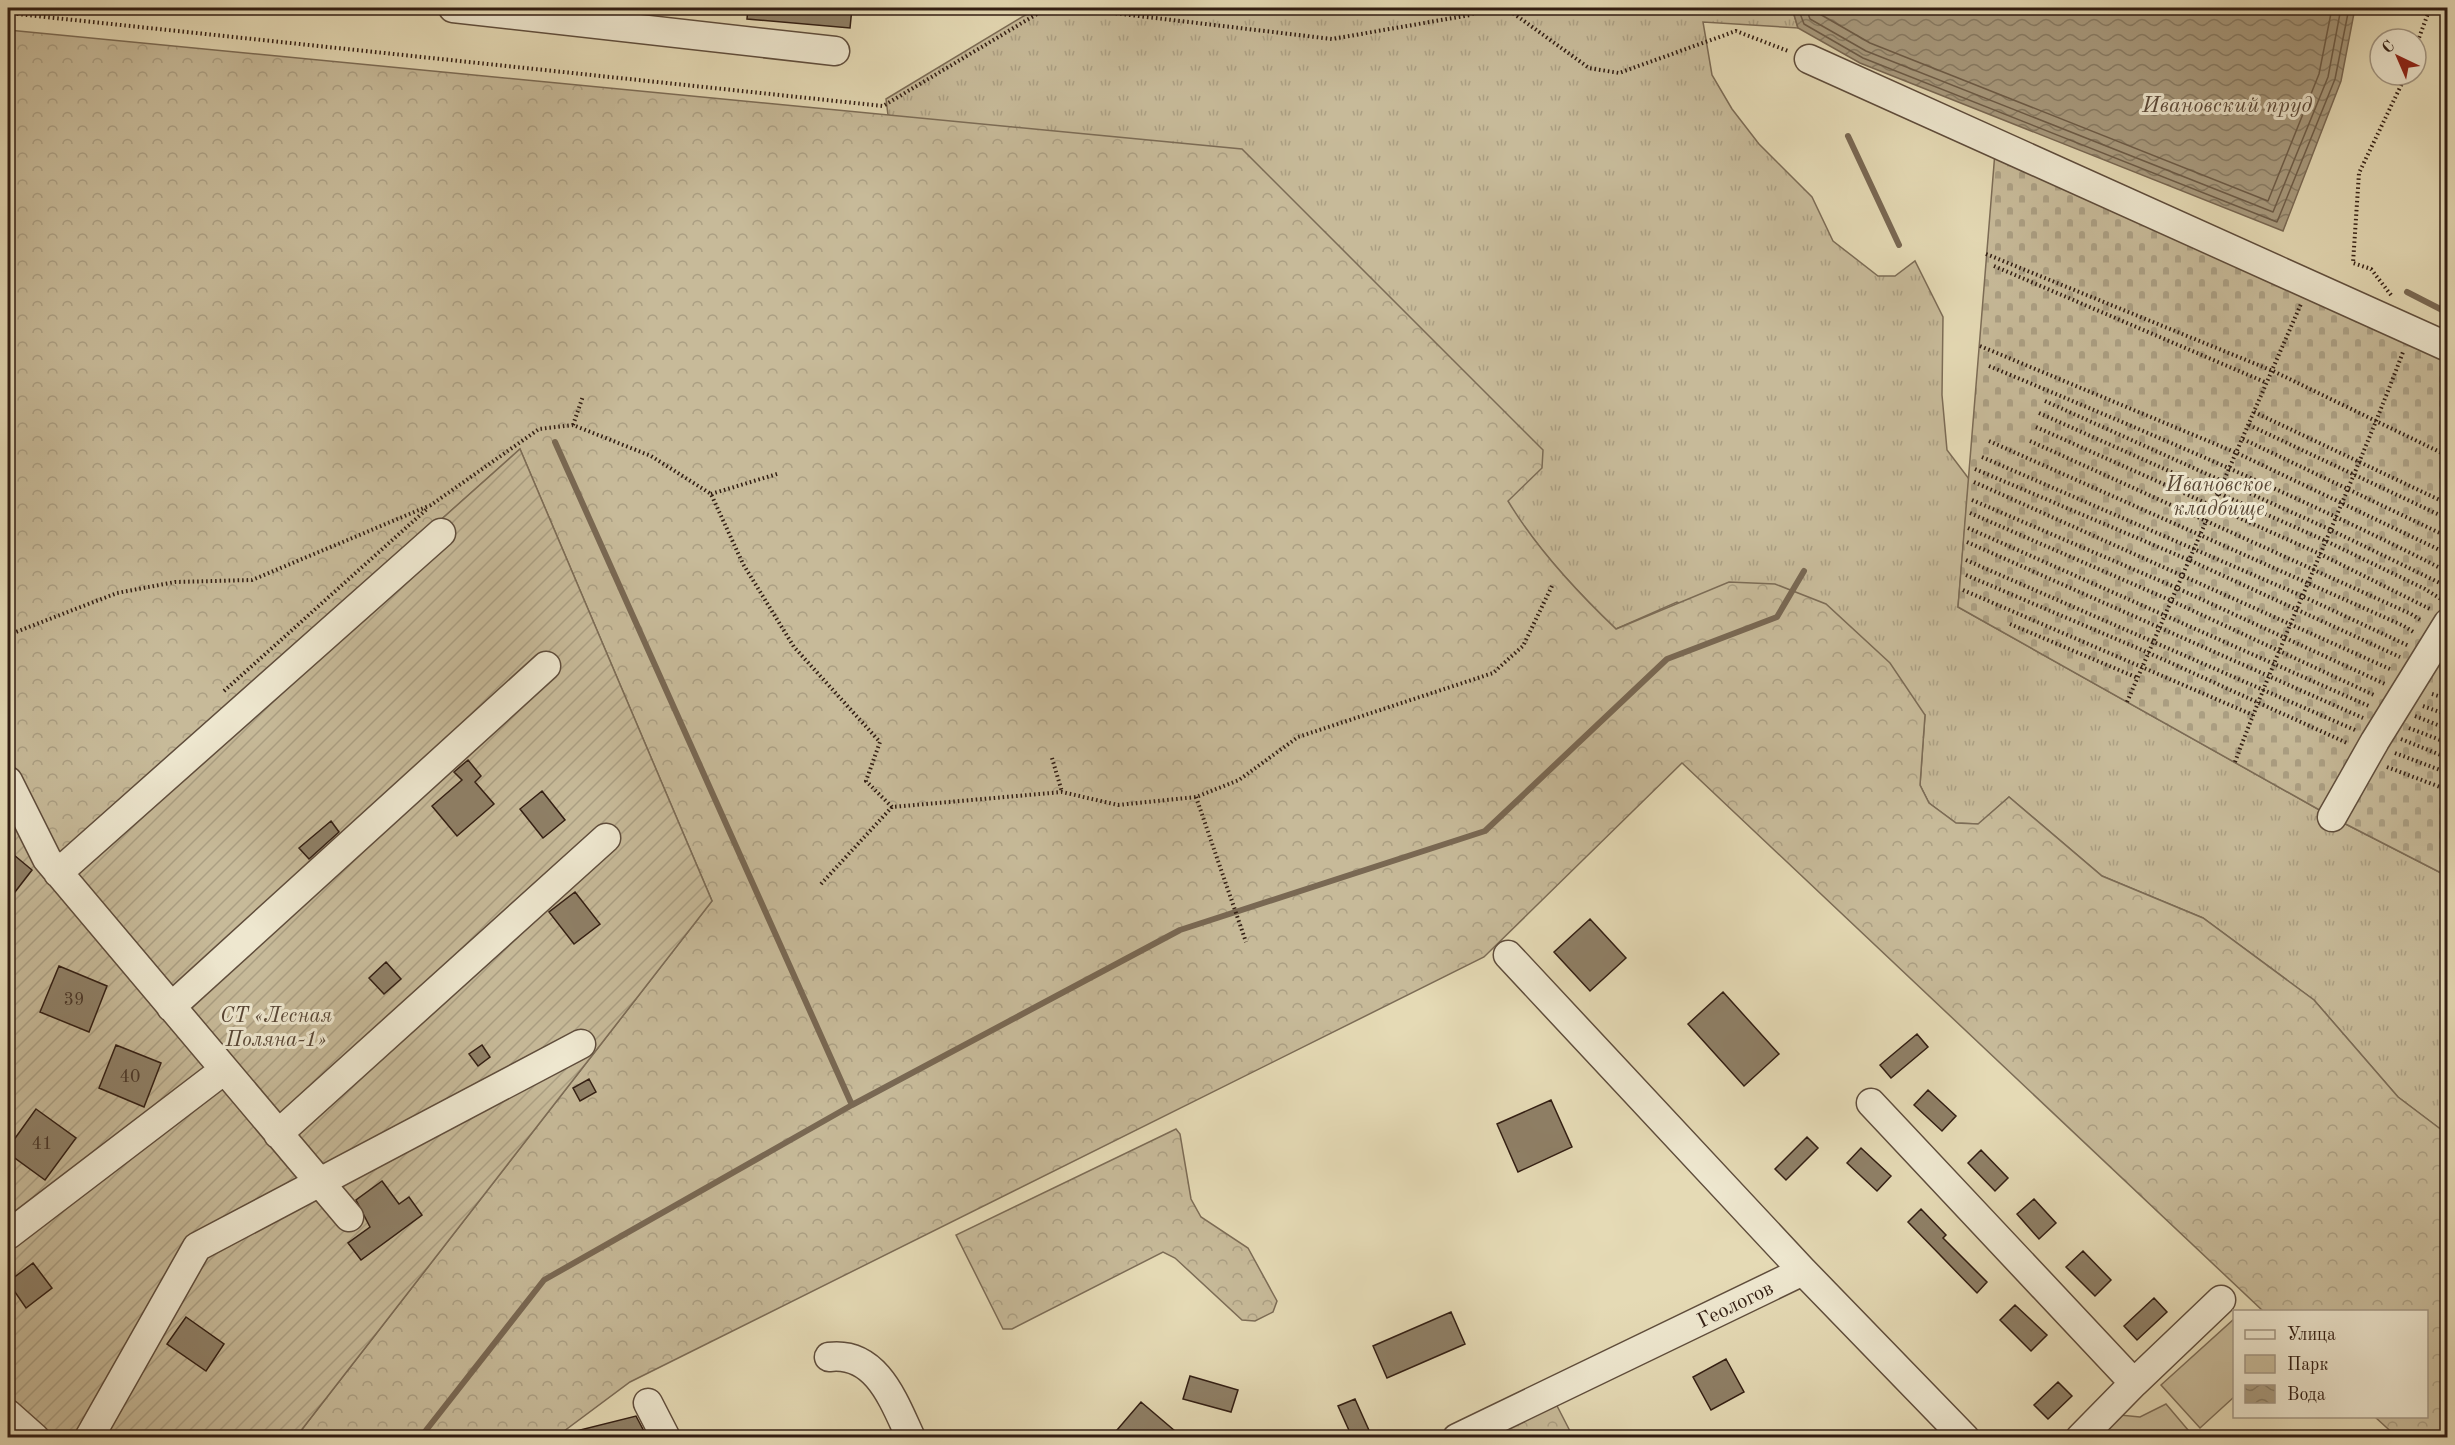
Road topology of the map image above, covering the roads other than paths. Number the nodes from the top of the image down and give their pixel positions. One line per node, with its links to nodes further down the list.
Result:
1 (453, 8): 2 (street)
2 (835, 51)
3 (1809, 59): 4 (street)
4 (2448, 347)
5 (441, 532): 11 (street)
6 (546, 666): 13 (street)
7 (2410, 682): 9 (street)
8 (8, 781): 11 (street)
9 (2332, 817)
10 (606, 838): 17 (street)
11 (58, 873): 13 (street)
12 (1508, 955): 21 (street)
13 (171, 1007): 15 (street)
14 (581, 1044): 18 (street)
15 (224, 1070): 17 (street); 20 (street)
16 (1871, 1103): 24 (street)
17 (278, 1134): 18 (street)
18 (319, 1183): 19 (street); 28 (street)
19 (349, 1217)
20 (8, 1235)
21 (1803, 1271): 31 (street, Геологов); 32 (street)
22 (2221, 1300): 24 (street)
23 (829, 1357): 30 (street)
24 (2134, 1383): 33 (street)
25 (648, 1403): 29 (street)
26 (8, 1414): 27 (street)
27 (35, 1437)
28 (89, 1437)
29 (666, 1437)
30 (911, 1437)
31 (1457, 1437)
32 (1965, 1437)
33 (2080, 1437)

